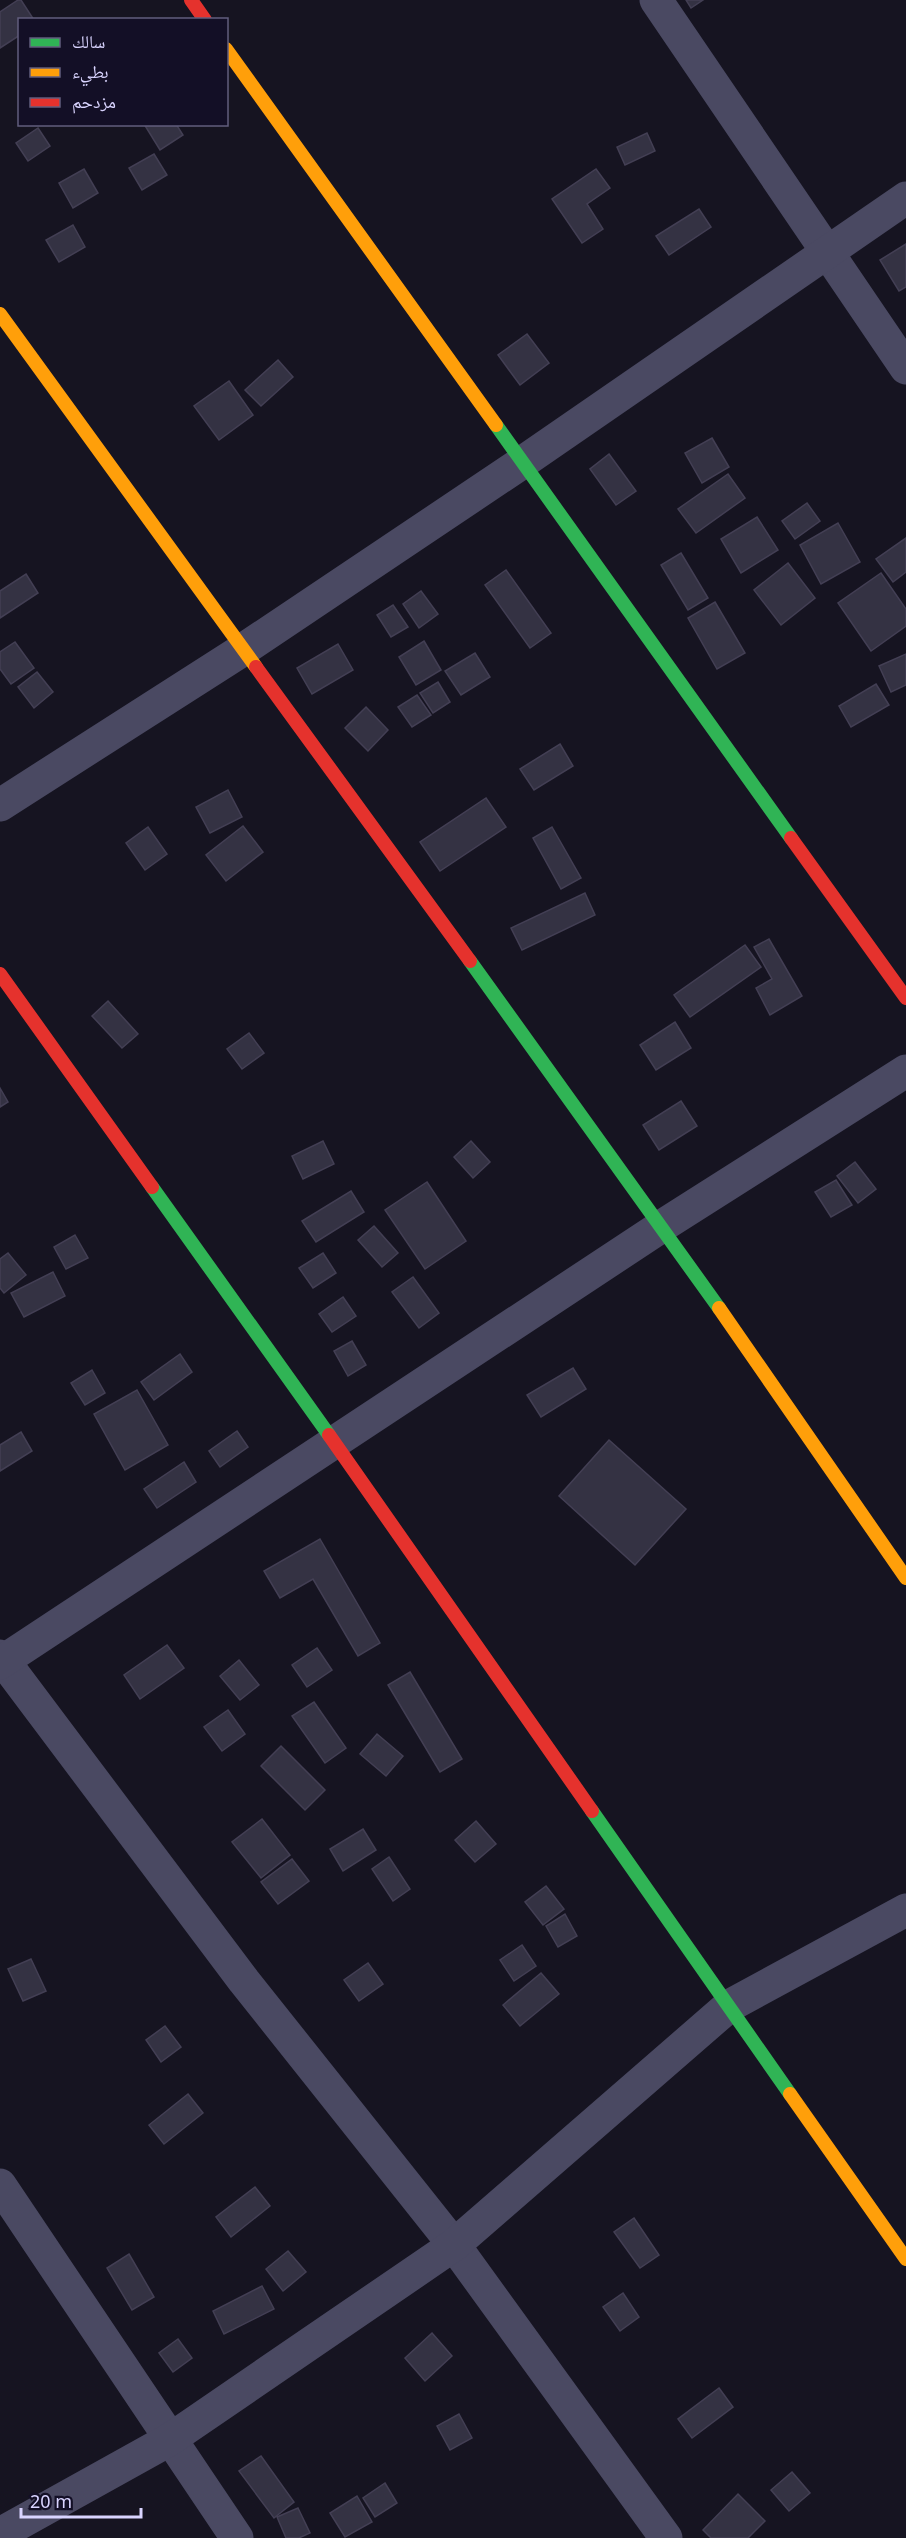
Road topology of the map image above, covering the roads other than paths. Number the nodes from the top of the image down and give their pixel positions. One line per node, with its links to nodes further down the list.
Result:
1 (191, 0): 3 (street)
2 (656, 0): 6 (street)
3 (204, 18)
4 (228, 52): 9 (street)
5 (906, 198): 6 (street)
6 (827, 252): 8 (street); 9 (street)
7 (0, 314): 10 (street)
8 (906, 368)
9 (523, 462): 10 (street); 13 (street)
10 (244, 649): 11 (street); 15 (street)
11 (0, 805)
12 (0, 974): 16 (street)
13 (906, 998)
14 (906, 1071): 15 (street)
15 (662, 1226): 16 (street); 17 (street)
16 (334, 1442): 18 (street); 20 (street)
17 (906, 1578)
18 (1, 1660): 22 (street)
19 (906, 1910): 20 (street)
20 (729, 2006): 22 (street); 23 (street)
21 (0, 2185): 24 (street)
22 (454, 2245): 24 (street); 27 (street)
23 (906, 2259)
24 (170, 2440): 25 (street); 26 (street)
25 (0, 2534)
26 (237, 2538)
27 (666, 2538)

